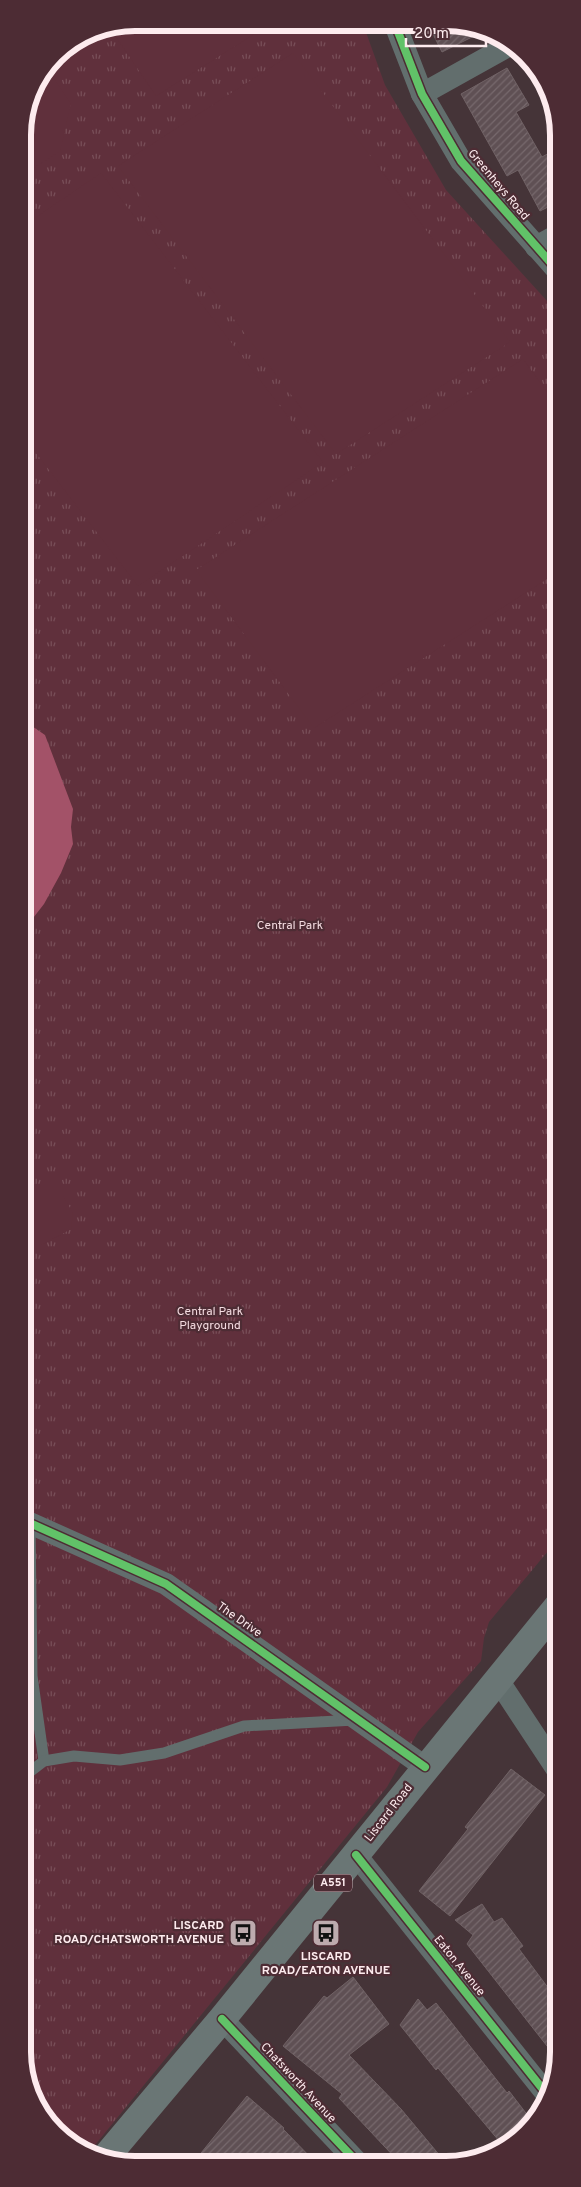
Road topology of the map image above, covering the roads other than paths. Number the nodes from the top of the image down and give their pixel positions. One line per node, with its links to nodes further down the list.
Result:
1 (398, 31): 3 (street, Greenheys Road)
2 (503, 49): 3 (street)
3 (422, 94): 5 (street, Greenheys Road)
4 (550, 239): 5 (street)
5 (536, 247): 6 (street, Greenheys Road)
6 (550, 262)
7 (31, 1524): 11 (street, The Drive)
8 (550, 1616): 10 (main road, Liscard Road / A551)
9 (31, 1645): 13 (lane)
10 (498, 1680): 12 (street); 14 (main road, Liscard Road / A551)
11 (360, 1720): 13 (lane); 14 (street, The Drive)
12 (550, 1759)
13 (44, 1762): 15 (lane)
14 (425, 1767): 16 (main road, Liscard Road / A551)
15 (31, 1771)
16 (356, 1855): 17 (main road, Liscard Road / A551); 18 (street, Eaton Avenue)
17 (222, 2019): 19 (main road, Liscard Road / A551); 20 (street, Chatsworth Avenue)
18 (543, 2089)
19 (110, 2152)
20 (351, 2156)

